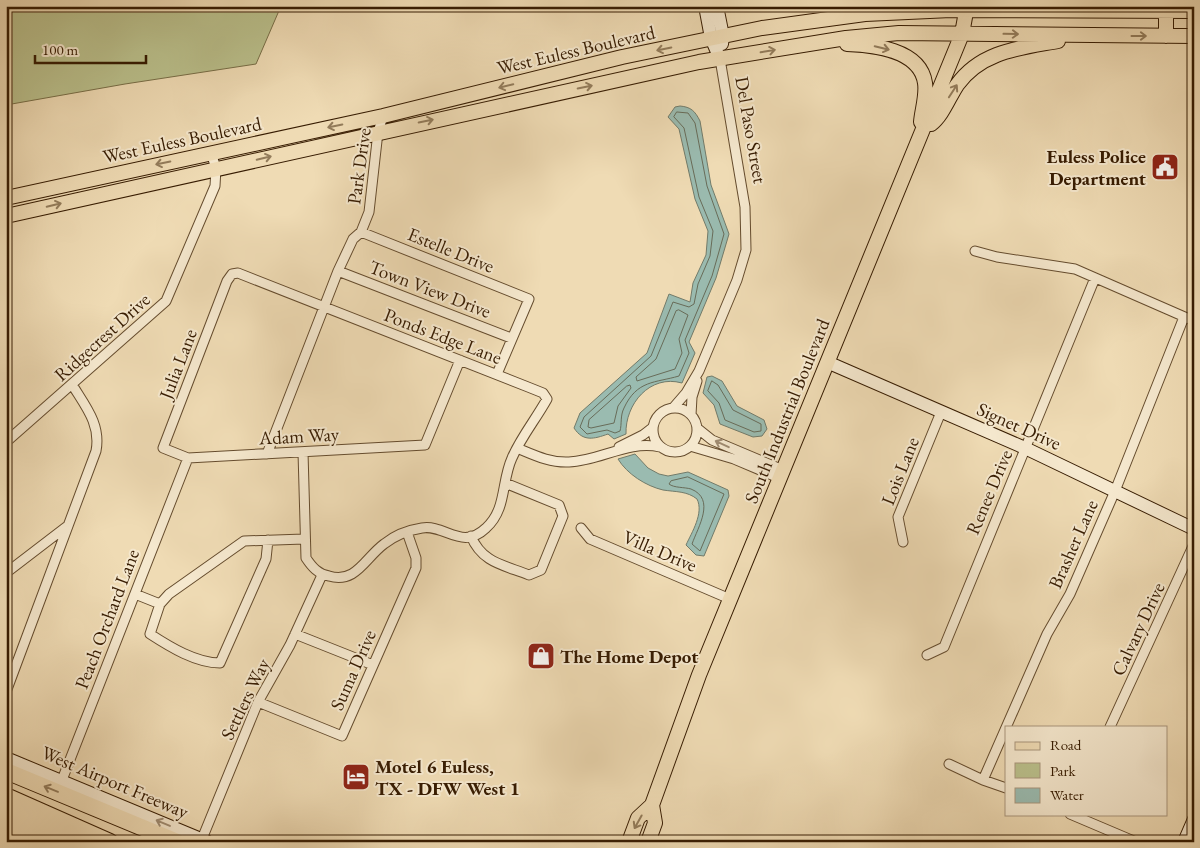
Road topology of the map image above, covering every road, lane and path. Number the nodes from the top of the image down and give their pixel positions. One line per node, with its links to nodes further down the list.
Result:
1 (705, 6): 13 (street, Del Paso Street)
2 (717, 6): 13 (street, Del Paso Street)
3 (906, 6): 8 (main road)
4 (974, 8): 5 (main road, West Euless Boulevard); 8 (main road, West Euless Boulevard); 9 (main road, South Industrial Boulevard)
5 (1060, 8): 6 (main road, West Euless Boulevard)
6 (1166, 10): 7 (main road, West Euless Boulevard); 11 (main road)
7 (1194, 11)
8 (865, 14): 13 (main road, West Euless Boulevard)
9 (962, 34): 10 (main road, West Euless Boulevard, one-way to 10); 14 (main road, West Euless Boulevard); 17 (main road, South Industrial Boulevard)
10 (1087, 36): 11 (main road, West Euless Boulevard, one-way to 11); 17 (main road, one-way to 10)
11 (1166, 36): 12 (main road, West Euless Boulevard)
12 (1194, 36)
13 (717, 37): 15 (street, Del Paso Street); 16 (main road, West Euless Boulevard, one-way to 16)
14 (816, 43): 15 (main road, West Euless Boulevard, one-way to 14); 19 (main road, one-way to 19)
15 (720, 59): 18 (main road, West Euless Boulevard, one-way to 15); 35 (street, Del Paso Street)
16 (383, 116): 18 (street, Park Drive); 20 (main road, West Euless Boulevard, one-way to 20)
17 (924, 128): 19 (main road, South Industrial Boulevard)
18 (378, 132): 21 (main road, West Euless Boulevard, one-way to 18); 24 (street, Park Drive)
19 (918, 143): 34 (main road, South Industrial Boulevard)
20 (211, 152): 21 (street, Ridgecrest Drive); 22 (main road, West Euless Boulevard, one-way to 22)
21 (216, 168): 23 (main road, West Euless Boulevard, one-way to 21); 37 (street, Ridgecrest Drive)
22 (6, 198)
23 (6, 216)
24 (361, 232): 26 (street, Park Drive); 32 (street, Estelle Drive)
25 (975, 251): 28 (street)
26 (338, 271): 29 (street, Park Drive); 32 (street, Town View Drive)
27 (238, 273): 29 (street, Ponds Edge Lane); 51 (street, Julia Lane)
28 (1095, 278): 30 (street); 47 (street, Renee Drive)
29 (324, 308): 33 (street, Ponds Edge Lane); 50 (street, Park Drive)
30 (1184, 317): 31 (street); 54 (street, Brasher Lane)
31 (1194, 321)
32 (511, 338): 36 (street)
33 (460, 360): 36 (street, Ponds Edge Lane); 49 (street, Adam Way)
34 (827, 362): 39 (street, Signet Drive); 52 (main road, South Industrial Boulevard)
35 (699, 371): 38 (street); 40 (street)
36 (497, 374): 46 (street, Ponds Edge Lane)
37 (73, 386): 43 (street, Ridgecrest Drive); 55 (street)
38 (673, 408): 40 (street); 41 (street)
39 (941, 412): 47 (street, Signet Drive); 62 (street, Lois Lane)
40 (691, 415): 42 (street)
41 (652, 428): 45 (street); 48 (street)
42 (697, 428): 44 (street); 52 (street, one-way to 42)
43 (6, 442)
44 (690, 446): 45 (street); 52 (street)
45 (660, 447): 48 (street)
46 (517, 448): 48 (street); 53 (street)
47 (1025, 448): 54 (street, Signet Drive); 70 (street, Renee Drive)
48 (613, 450)
49 (303, 452): 50 (street, Adam Way); 60 (street)
50 (267, 454): 51 (street, Adam Way)
51 (188, 458): 66 (street, Peach Orchard Lane)
52 (781, 474): 67 (main road, South Industrial Boulevard)
53 (505, 483): 59 (street); 59 (street)
54 (1115, 491): 57 (street, Signet Drive); 74 (street, Brasher Lane)
55 (67, 527): 64 (street); 72 (street)
56 (581, 528): 67 (street, Villa Drive)
57 (1194, 529)
58 (407, 532): 59 (street); 65 (street); 71 (street, Suma Drive)
59 (471, 536)
60 (304, 539): 61 (street); 65 (street)
61 (268, 540): 68 (street); 68 (street)
62 (903, 542)
63 (1194, 544): 75 (street, Calvary Drive)
64 (6, 573)
65 (322, 575): 69 (street, Settlers Way)
66 (134, 594): 68 (street); 80 (street, Peach Orchard Lane)
67 (730, 599): 84 (main road, South Industrial Boulevard)
68 (160, 604)
69 (295, 634): 71 (street); 73 (street, Settlers Way)
70 (927, 655)
71 (373, 666): 73 (street, Suma Drive)
72 (6, 692)
73 (258, 702): 90 (street, Settlers Way)
74 (1007, 726)
75 (1110, 726)
76 (1005, 730): 81 (street, Brasher Lane)
77 (6, 758): 80 (street, West Airport Freeway)
78 (949, 764): 81 (street)
79 (6, 771): 95 (highway, one-way to 79)
80 (62, 780): 90 (street, West Airport Freeway, one-way to 80)
81 (983, 780): 82 (street)
82 (1005, 788)
83 (6, 796): 94 (highway)
84 (652, 805): 96 (main road, South Industrial Boulevard, one-way to 96); 97 (main road, South Industrial Boulevard)
85 (6, 812): 93 (highway)
86 (1075, 816): 98 (street)
87 (1194, 819): 99 (street)
88 (6, 824): 92 (highway)
89 (6, 838): 91 (highway)
90 (205, 840)
91 (16, 842)
92 (48, 842)
93 (76, 842)
94 (110, 842)
95 (177, 842)
96 (629, 842)
97 (648, 842)
98 (1136, 842)
99 (1184, 842)

